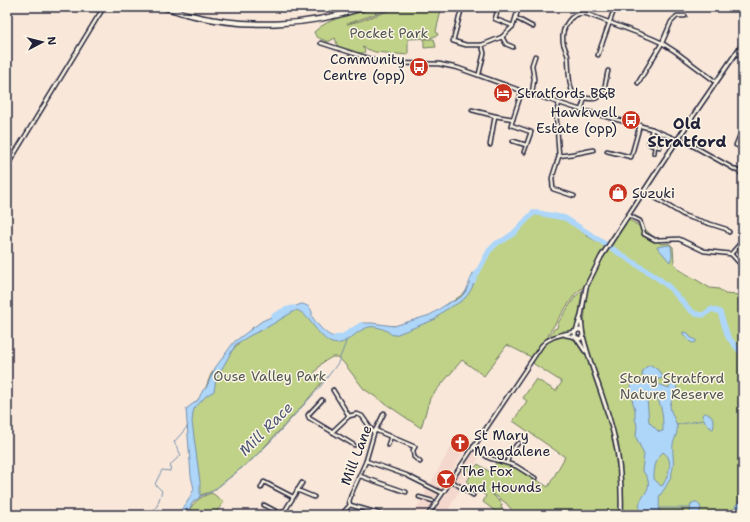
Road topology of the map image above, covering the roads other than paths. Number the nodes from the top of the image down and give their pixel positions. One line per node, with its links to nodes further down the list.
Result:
1 (102, 7): 52 (street)
2 (163, 7): 3 (main road)
3 (364, 7)
4 (462, 7): 19 (street)
5 (471, 7): 8 (street)
6 (519, 7): 11 (street)
7 (615, 7): 12 (street)
8 (478, 9)
9 (498, 9): 13 (street)
10 (685, 16): 18 (street)
11 (516, 18): 13 (street); 14 (street)
12 (609, 22): 18 (street); 22 (street); 31 (street)
13 (513, 26): 15 (street)
14 (533, 27)
15 (502, 37): 19 (street); 20 (street)
16 (321, 43): 26 (street)
17 (743, 43): 21 (street)
18 (662, 44): 27 (street); 28 (street)
19 (482, 45): 26 (street)
20 (513, 47)
21 (736, 53): 24 (street); 27 (street)
22 (598, 55)
23 (535, 56): 30 (street)
24 (743, 57)
25 (608, 71): 31 (street)
26 (479, 74): 29 (street)
27 (716, 82): 40 (street)
28 (638, 83)
29 (522, 91): 30 (street); 36 (street)
30 (532, 94): 32 (street)
31 (585, 98): 34 (street)
32 (559, 103): 34 (street); 51 (street)
33 (472, 110): 35 (street)
34 (581, 110): 37 (street)
35 (495, 116): 36 (street); 42 (street)
36 (512, 119): 43 (street)
37 (640, 125): 39 (street); 49 (street)
38 (743, 128): 46 (street)
39 (652, 129): 40 (street); 44 (street)
40 (679, 139): 53 (street); 54 (street)
41 (513, 140): 43 (street)
42 (490, 145)
43 (526, 145): 48 (street)
44 (655, 146): 45 (street); 50 (street)
45 (660, 148)
46 (743, 148)
47 (592, 150): 51 (street)
48 (524, 152)
49 (607, 152)
50 (654, 153)
51 (559, 156): 55 (street)
52 (7, 166)
53 (743, 174)
54 (644, 191): 56 (street); 57 (street)
55 (574, 196)
56 (628, 215): 59 (street); 61 (street)
57 (729, 232)
58 (743, 240): 59 (street)
59 (731, 254): 60 (street)
60 (743, 267)
61 (581, 316): 62 (street); 63 (street)
62 (576, 331): 63 (street); 64 (street); 66 (street)
63 (582, 331): 65 (street)
64 (564, 335): 66 (street); 78 (street)
65 (583, 336): 66 (street); 67 (street)
66 (576, 338): 67 (street)
67 (587, 354): 103 (street)
68 (333, 390): 71 (street)
69 (322, 400): 72 (street)
70 (384, 413): 73 (street, Mill Lane)
71 (349, 416): 72 (street); 73 (street)
72 (332, 432): 76 (street)
73 (375, 432): 74 (street); 79 (street, Mill Lane)
74 (391, 436): 77 (street); 80 (street)
75 (518, 443): 81 (street)
76 (354, 445)
77 (388, 445)
78 (473, 447): 81 (street); 85 (street)
79 (366, 462): 82 (street, Mill Lane); 91 (street)
80 (420, 462)
81 (507, 462): 84 (street)
82 (360, 476): 90 (street); 98 (street, Mill Lane)
83 (266, 478): 86 (street)
84 (535, 478)
85 (450, 480): 91 (street); 92 (street)
86 (264, 482): 88 (street); 94 (street)
87 (302, 483): 89 (street)
88 (261, 488)
89 (297, 490): 94 (street); 95 (street)
90 (406, 492)
91 (442, 493): 102 (street)
92 (473, 494)
93 (419, 496): 96 (street)
94 (293, 497): 99 (street)
95 (314, 497)
96 (433, 501)
97 (264, 505): 99 (street)
98 (349, 505): 100 (street); 101 (street)
99 (281, 514)
100 (342, 515)
101 (384, 515)
102 (428, 515)
103 (621, 515)

